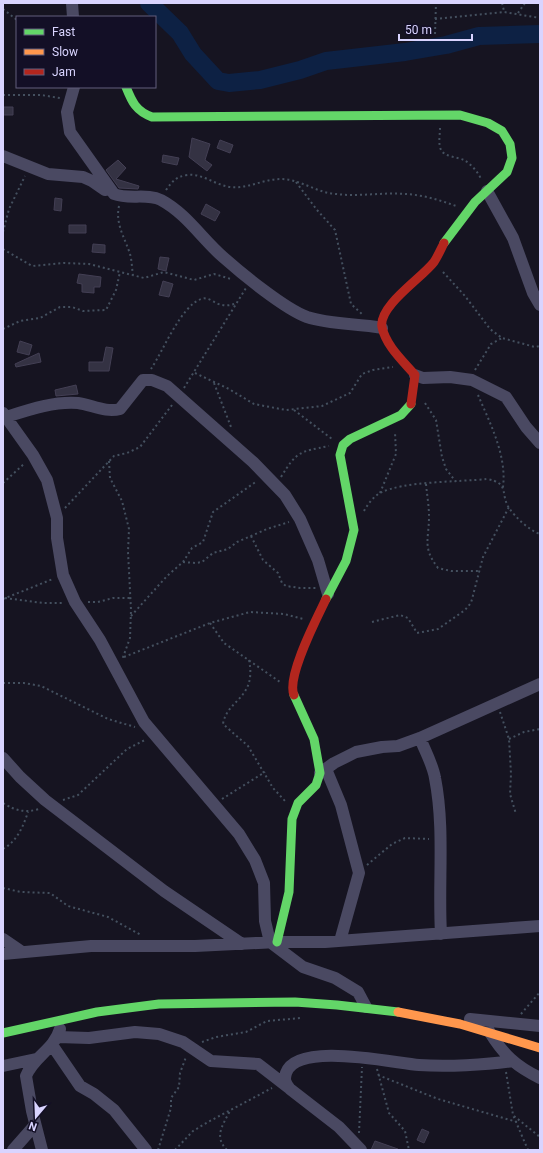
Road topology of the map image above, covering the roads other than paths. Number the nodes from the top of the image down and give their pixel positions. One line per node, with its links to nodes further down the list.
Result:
1 (72, 3): 2 (street)
2 (73, 16)
3 (74, 88): 7 (street)
4 (126, 88): 6 (main road)
5 (3, 156): 7 (street)
6 (488, 191): 8 (street); 9 (main road)
7 (118, 196): 9 (street)
8 (540, 305)
9 (379, 327): 10 (main road)
10 (415, 375): 12 (street); 13 (main road)
11 (4, 415): 13 (street); 22 (street)
12 (540, 443)
13 (326, 590): 17 (main road)
14 (540, 684): 15 (street)
15 (420, 738): 17 (street); 19 (street)
16 (3, 758): 23 (street)
17 (323, 771): 21 (street); 22 (main road)
18 (540, 926): 19 (street)
19 (442, 934): 21 (street)
20 (3, 939): 24 (street)
21 (340, 941): 22 (street)
22 (274, 942): 23 (street); 26 (street)
23 (242, 944): 24 (street)
24 (22, 952): 25 (street)
25 (3, 954)
26 (366, 1007): 27 (main road); 28 (main road)
27 (63, 1019): 31 (main road); 32 (street)
28 (442, 1019): 29 (street); 30 (main road)
29 (540, 1026)
30 (489, 1031): 33 (main road); 35 (street)
31 (3, 1033)
32 (55, 1041): 34 (street); 38 (street); 43 (street)
33 (540, 1048)
34 (36, 1059): 36 (street); 39 (street)
35 (509, 1062): 37 (street); 38 (street)
36 (3, 1066)
37 (540, 1078)
38 (285, 1086): 40 (street)
39 (35, 1125): 41 (street); 42 (street)
40 (360, 1148)
41 (13, 1150)
42 (42, 1150)
43 (146, 1150)

